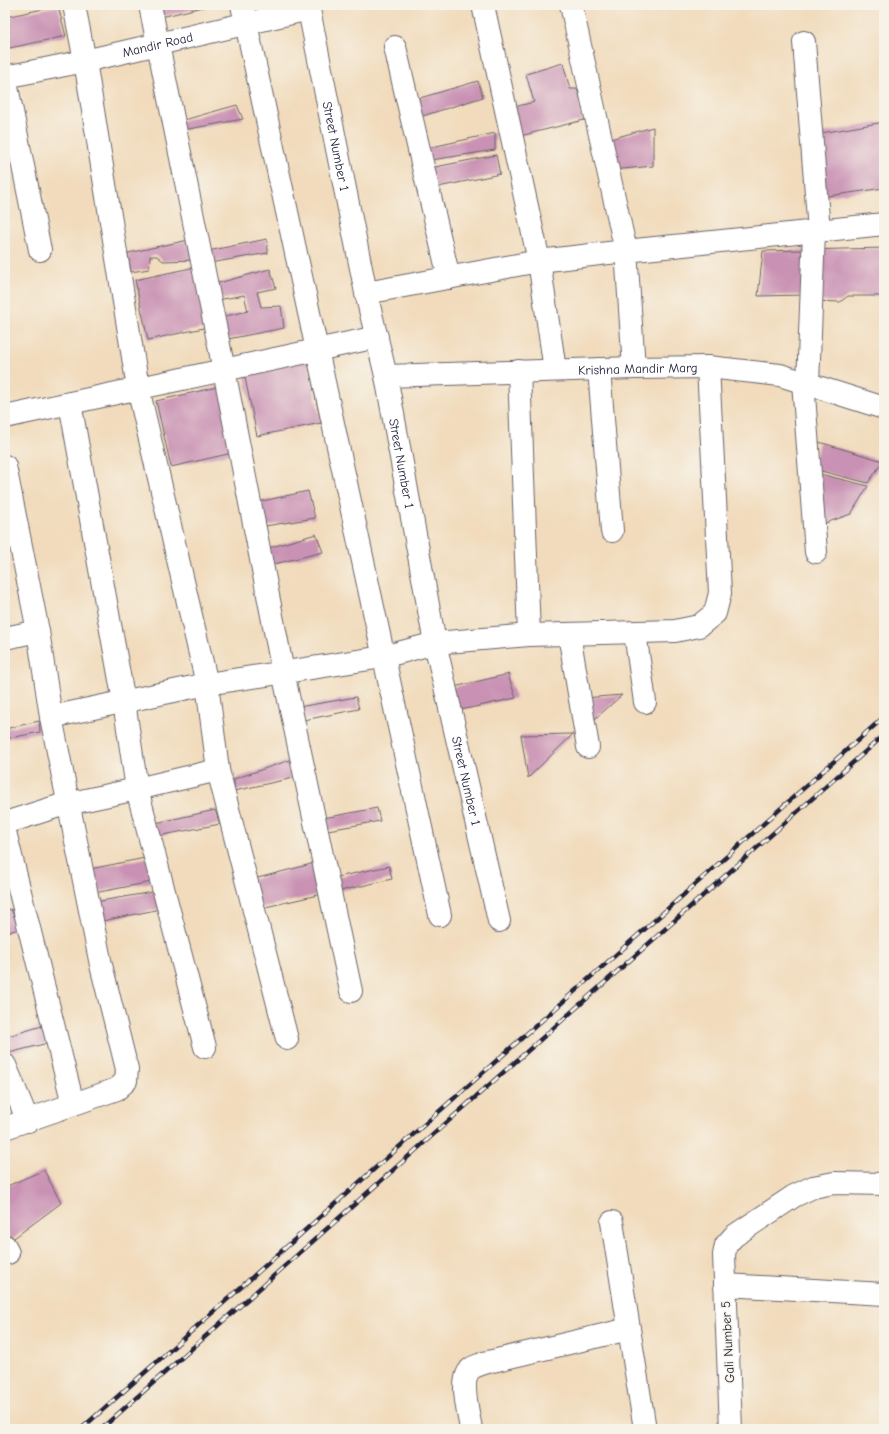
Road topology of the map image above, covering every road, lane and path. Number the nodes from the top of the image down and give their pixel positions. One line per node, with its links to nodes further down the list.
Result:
1 (74, 5): 10 (street)
2 (150, 5): 8 (street)
3 (483, 5): 16 (street)
4 (571, 5): 15 (street)
5 (309, 7): 6 (street, Mandir Road); 18 (street, Street Number 1)
6 (244, 14): 8 (street, Mandir Road); 20 (street)
7 (804, 42): 13 (street)
8 (158, 44): 10 (street, Mandir Road); 24 (street)
9 (395, 47): 17 (street)
10 (85, 61): 11 (street, Mandir Road); 29 (street)
11 (5, 77): 14 (street)
12 (884, 224): 13 (street)
13 (817, 231): 15 (street); 28 (street)
14 (40, 250)
15 (626, 251): 16 (street); 22 (street)
16 (539, 261): 17 (street); 25 (street)
17 (450, 278): 18 (street)
18 (366, 294): 19 (street, Street Number 1)
19 (377, 337): 20 (street); 27 (street, Street Number 1)
20 (318, 350): 24 (street); 42 (street)
21 (708, 367): 22 (street, Krishna Mandir Marg); 28 (street, Krishna Mandir Marg); 37 (street)
22 (634, 368): 23 (street, Krishna Mandir Marg)
23 (599, 369): 25 (street, Krishna Mandir Marg); 34 (street)
24 (224, 370): 29 (street); 43 (street)
25 (555, 370): 26 (street, Krishna Mandir Marg)
26 (519, 372): 27 (street, Krishna Mandir Marg); 39 (street)
27 (386, 376): 41 (street, Street Number 1)
28 (806, 383): 31 (street, Krishna Mandir Marg); 35 (street)
29 (138, 388): 30 (street); 44 (street)
30 (70, 403): 32 (street); 45 (street)
31 (884, 408)
32 (5, 417)
33 (5, 466): 36 (street)
34 (612, 531)
35 (816, 552)
36 (38, 631): 40 (street); 47 (street)
37 (635, 633): 38 (street); 46 (street)
38 (569, 634): 39 (street); 48 (street)
39 (529, 635): 41 (street)
40 (5, 638)
41 (435, 643): 42 (street); 55 (street, Street Number 1)
42 (383, 657): 43 (street); 54 (street)
43 (283, 672): 44 (street); 56 (street)
44 (207, 684): 45 (street); 49 (street)
45 (124, 702): 47 (street); 50 (street)
46 (645, 702)
47 (51, 717): 51 (street)
48 (588, 747)
49 (218, 770): 50 (street); 57 (street)
50 (137, 789): 51 (street); 58 (street)
51 (69, 803): 52 (street); 60 (street)
52 (5, 822)
53 (5, 832): 60 (street)
54 (440, 915)
55 (499, 921)
56 (351, 991)
57 (286, 1038)
58 (205, 1047)
59 (5, 1065): 61 (street)
60 (73, 1104): 61 (street)
61 (28, 1120): 62 (street)
62 (5, 1128)
63 (884, 1184): 65 (street, Gali Number 5)
64 (612, 1222): 67 (street)
65 (725, 1284): 66 (street); 70 (street, Gali Number 5)
66 (884, 1294)
67 (629, 1330): 68 (street); 69 (street)
68 (471, 1429)
69 (644, 1429)
70 (731, 1429)

